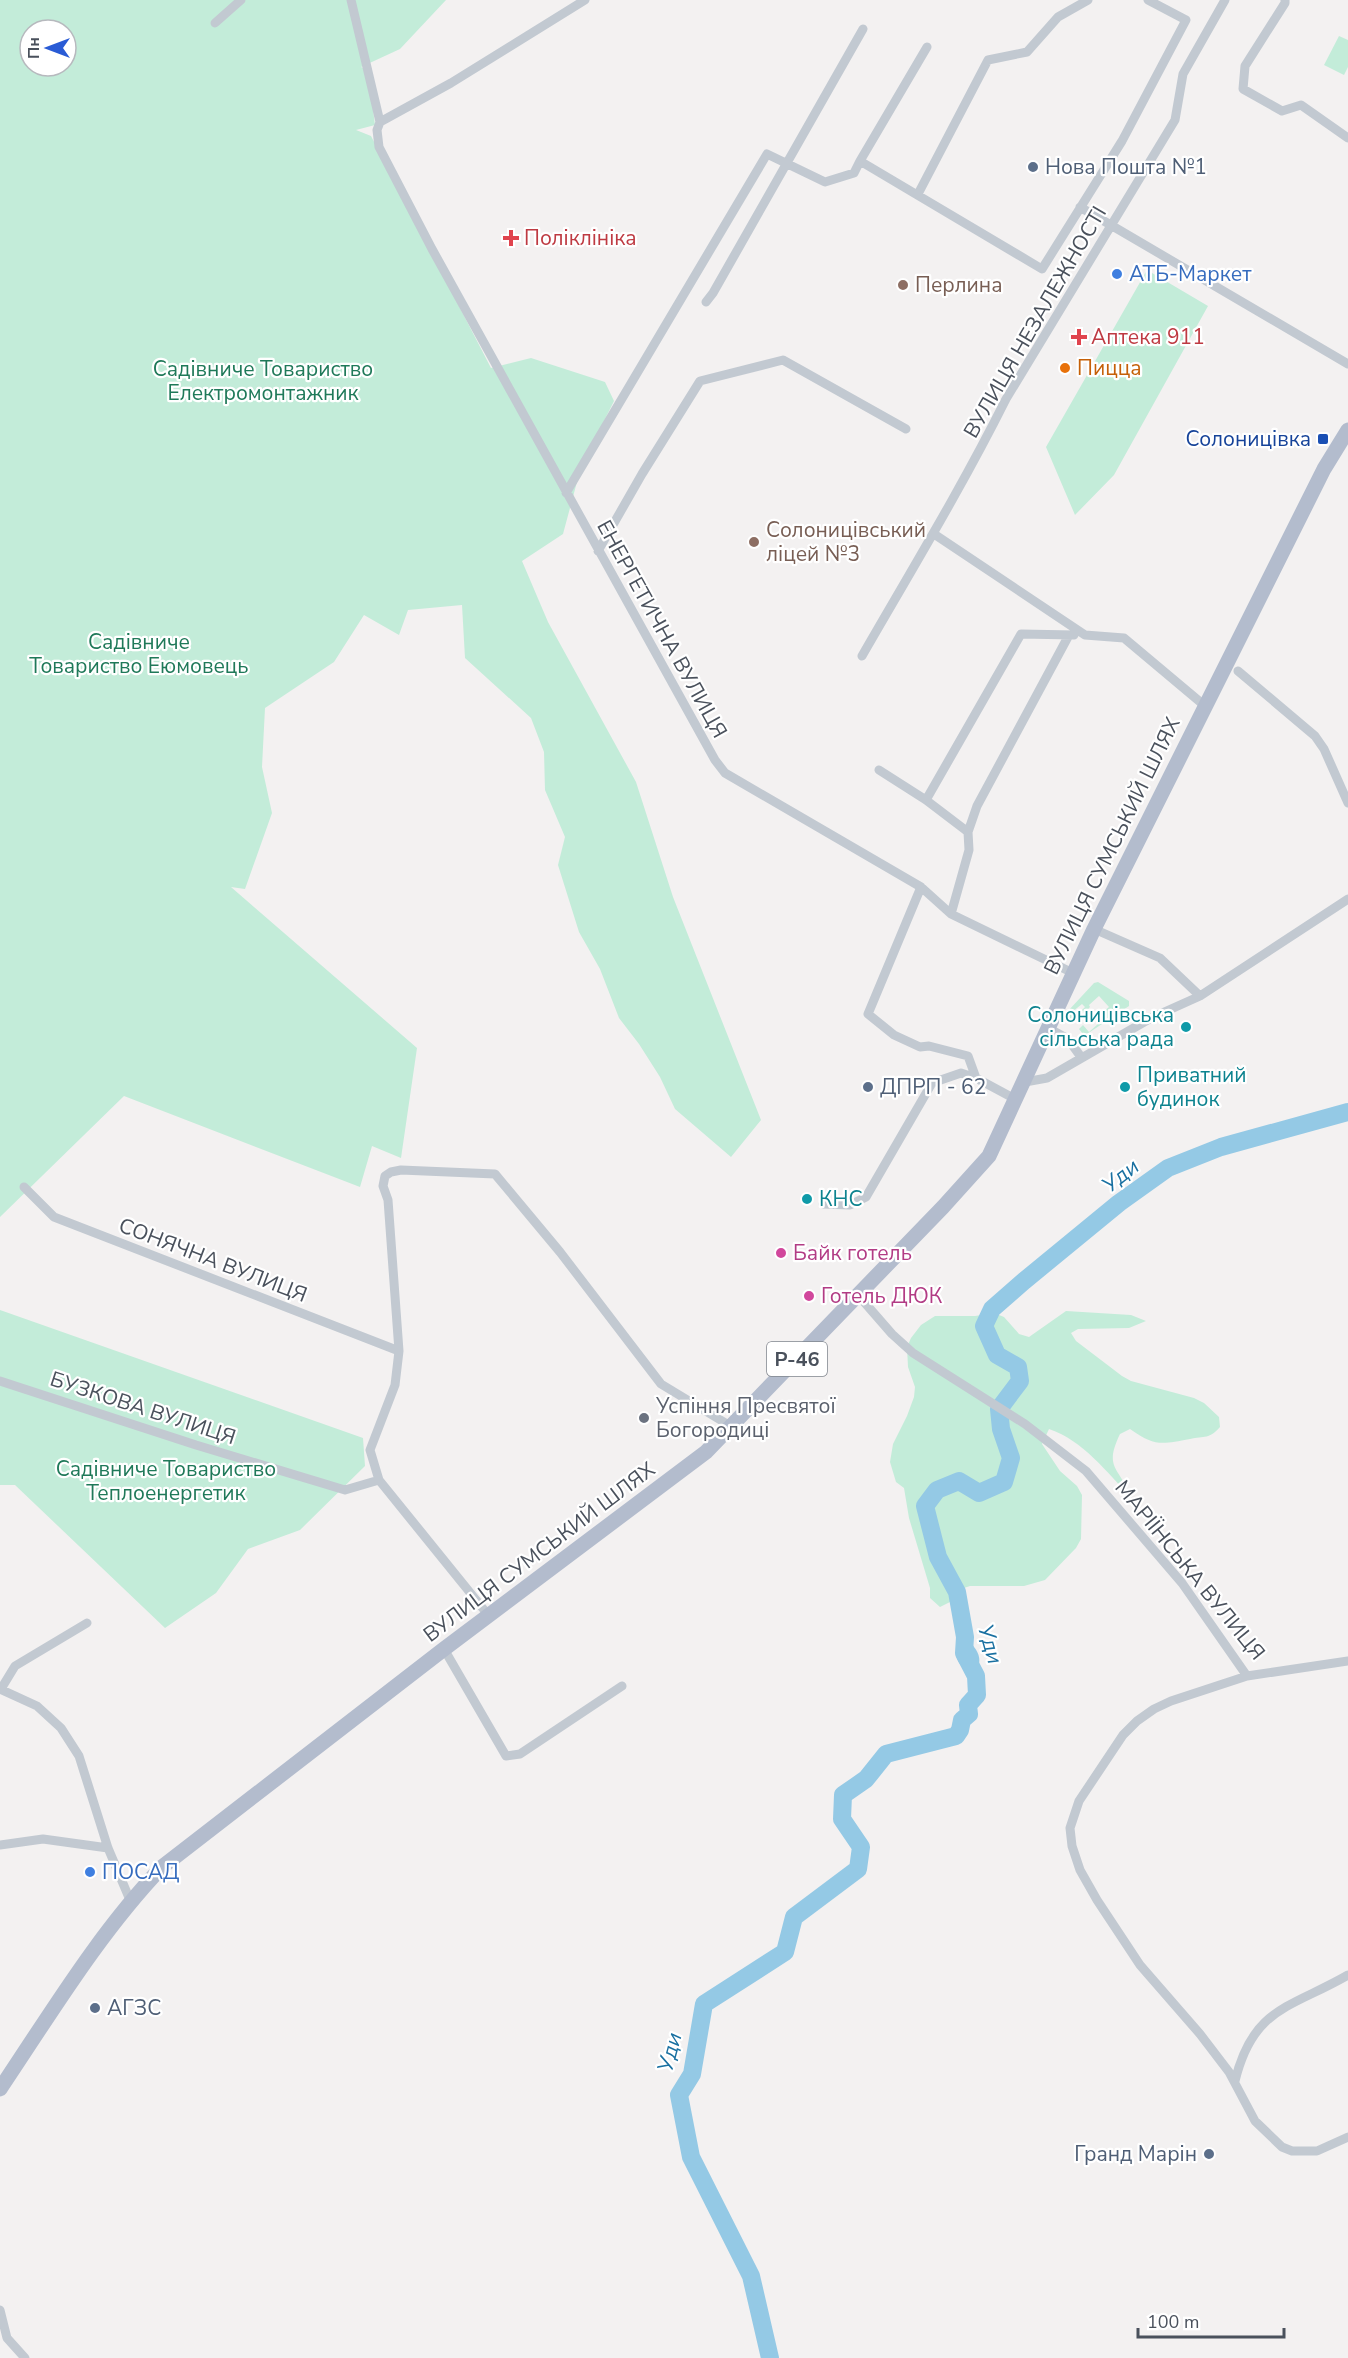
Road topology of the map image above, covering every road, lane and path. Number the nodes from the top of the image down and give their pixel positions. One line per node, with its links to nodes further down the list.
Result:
1 (241, 0): 8 (street)
2 (351, 0): 11 (street, ЕНЕРГЕТИЧНА ВУЛИЦЯ)
3 (585, 0): 11 (street)
4 (1088, 0): 15 (street)
5 (1149, 0): 16 (street)
6 (1225, 0): 17 (street, ВУЛИЦЯ НЕЗАЛЕЖНОСТІ)
7 (1285, 0): 12 (street)
8 (215, 23)
9 (863, 29): 14 (street)
10 (927, 47): 13 (street)
11 (380, 122): 22 (street, ЕНЕРГЕТИЧНА ВУЛИЦЯ)
12 (1348, 138)
13 (860, 161): 14 (street); 15 (street)
14 (786, 163): 18 (street); 22 (street)
15 (918, 194): 16 (street)
16 (1080, 207): 17 (street)
17 (1112, 225): 19 (street); 23 (street, ВУЛИЦЯ НЕЗАЛЕЖНОСТІ)
18 (706, 302)
19 (1348, 364)
20 (906, 429): 24 (street)
21 (1348, 429): 29 (main road, ВУЛИЦЯ СУМСЬКИЙ ШЛЯХ / Р-46)
22 (566, 493): 24 (street, ЕНЕРГЕТИЧНА ВУЛИЦЯ)
23 (934, 534): 26 (street); 27 (street, ВУЛИЦЯ НЕЗАЛЕЖНОСТІ)
24 (598, 551): 34 (street, ЕНЕРГЕТИЧНА ВУЛИЦЯ)
25 (1070, 635): 26 (street); 31 (street); 33 (street)
26 (1085, 635): 29 (street)
27 (861, 656)
28 (1238, 671): 32 (street)
29 (1205, 706): 37 (main road, ВУЛИЦЯ СУМСЬКИЙ ШЛЯХ / Р-46)
30 (879, 771): 31 (street)
31 (926, 800): 33 (street)
32 (1348, 803)
33 (968, 832): 36 (street)
34 (921, 887): 36 (street, ЕНЕРГЕТИЧНА ВУЛИЦЯ); 42 (street)
35 (1348, 899): 39 (street)
36 (951, 914): 38 (street, ЕНЕРГЕТИЧНА ВУЛИЦЯ)
37 (1094, 929): 38 (main road, ВУЛИЦЯ СУМСЬКИЙ ШЛЯХ / Р-46); 39 (street)
38 (1074, 973): 40 (main road, ВУЛИЦЯ СУМСЬКИЙ ШЛЯХ / Р-46)
39 (1200, 996): 41 (street)
40 (1048, 1028): 41 (street); 43 (main road, ВУЛИЦЯ СУМСЬКИЙ ШЛЯХ / Р-46)
41 (1081, 1057): 43 (street)
42 (976, 1078): 44 (street); 46 (street)
43 (1025, 1082): 44 (main road, ВУЛИЦЯ СУМСЬКИЙ ШЛЯХ / Р-46)
44 (1017, 1100): 47 (main road, ВУЛИЦЯ СУМСЬКИЙ ШЛЯХ / Р-46)
45 (24, 1187): 48 (street, СОНЯЧНА ВУЛИЦЯ)
46 (823, 1204)
47 (858, 1295): 50 (main road, ВУЛИЦЯ СУМСЬКИЙ ШЛЯХ / Р-46); 56 (street, МАРІЇНСЬКА ВУЛИЦЯ)
48 (399, 1351): 50 (street); 51 (street)
49 (0, 1381): 51 (street, БУЗКОВА ВУЛИЦЯ)
50 (732, 1427): 52 (main road, ВУЛИЦЯ СУМСЬКИЙ ШЛЯХ / Р-46)
51 (379, 1480): 52 (street)
52 (489, 1616): 54 (main road, ВУЛИЦЯ СУМСЬКИЙ ШЛЯХ / Р-46)
53 (87, 1623): 58 (street)
54 (444, 1649): 57 (street); 61 (main road, ВУЛИЦЯ СУМСЬКИЙ ШЛЯХ / Р-46)
55 (1348, 1661): 56 (street, МАРІЇНСЬКА ВУЛИЦЯ)
56 (1247, 1676): 63 (street)
57 (622, 1686)
58 (1, 1689): 60 (street)
59 (0, 1845): 60 (street)
60 (108, 1848): 61 (street)
61 (130, 1900): 64 (main road, ВУЛИЦЯ СУМСЬКИЙ ШЛЯХ / Р-46)
62 (1348, 1975): 63 (street)
63 (1235, 2081): 65 (street)
64 (0, 2089)
65 (1348, 2137)
66 (0, 2310): 67 (street)
67 (3, 2338): 68 (street)
68 (25, 2358)

